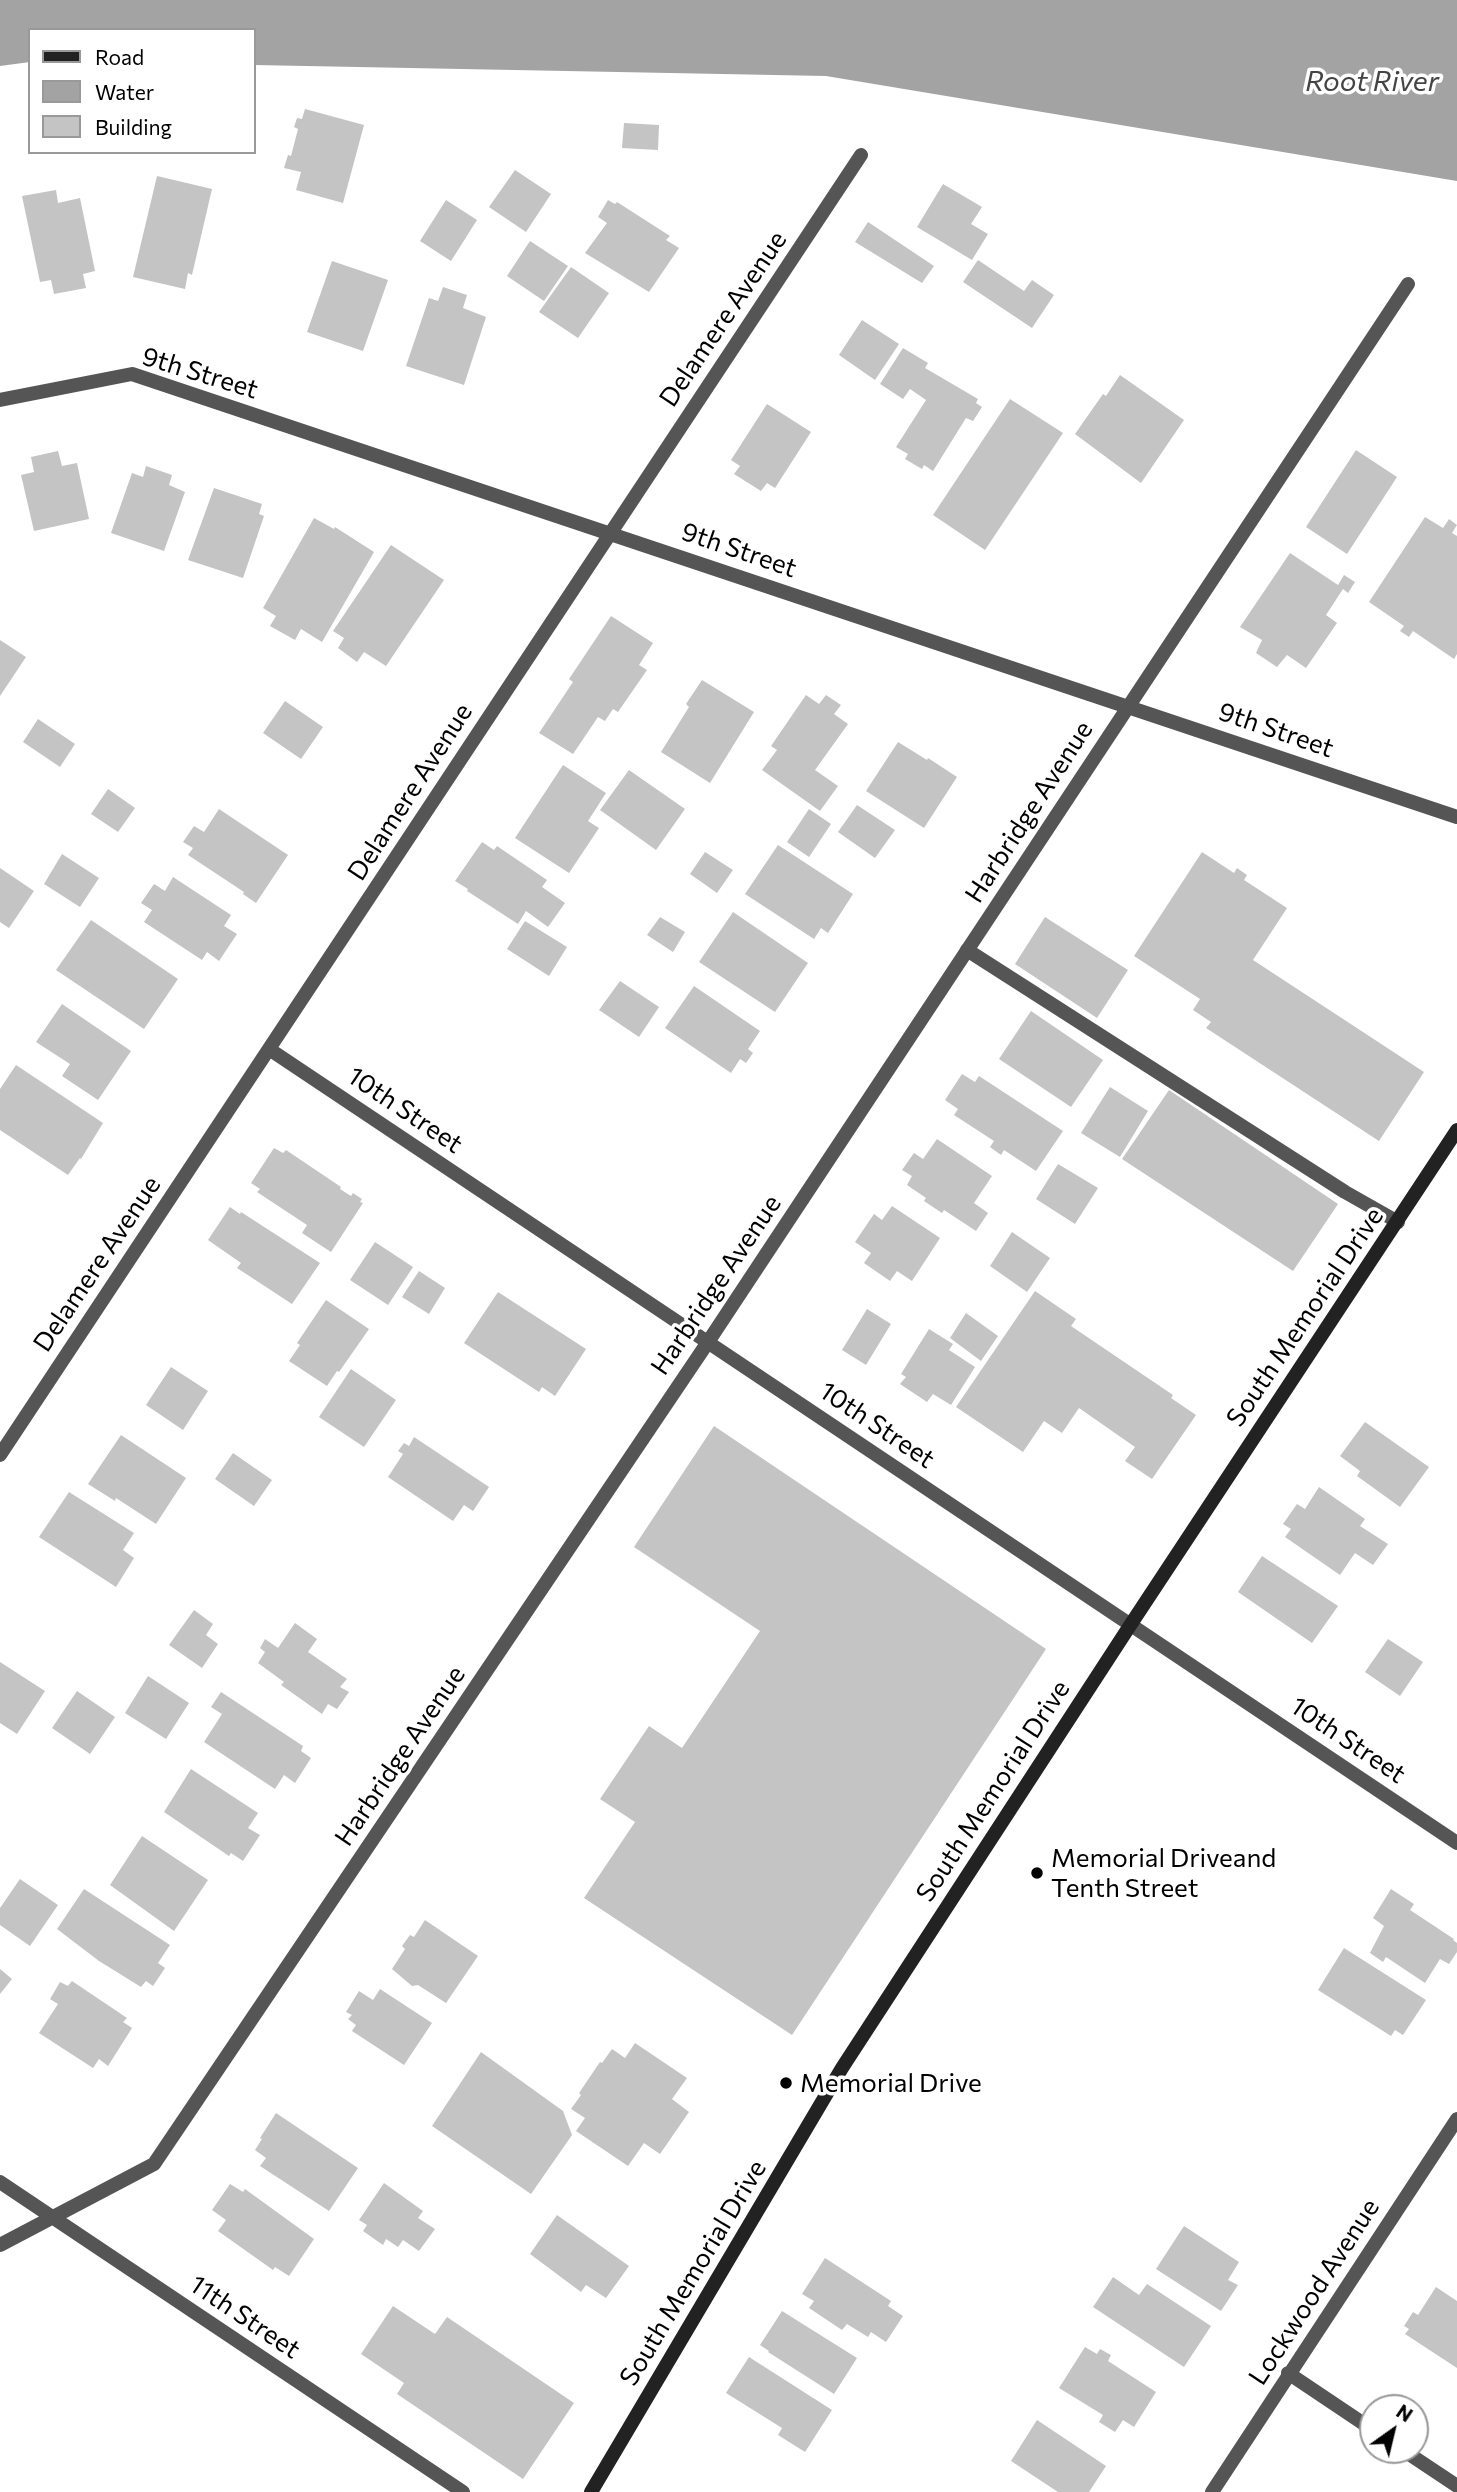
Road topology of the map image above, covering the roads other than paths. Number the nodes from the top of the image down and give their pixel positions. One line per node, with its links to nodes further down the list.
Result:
1 (861, 155): 4 (street, Delamere Avenue)
2 (1408, 284): 5 (street, Harbridge Avenue)
3 (0, 400): 4 (street, 9th Street)
4 (610, 533): 5 (street, 9th Street); 8 (street, Delamere Avenue)
5 (1128, 707): 6 (street, 9th Street); 7 (street, Harbridge Avenue)
6 (1457, 817)
7 (967, 950): 10 (street); 11 (street, Harbridge Avenue)
8 (270, 1049): 11 (street, 10th Street); 12 (street, Delamere Avenue)
9 (1457, 1130): 10 (main road, South Memorial Drive)
10 (1398, 1222): 13 (main road, South Memorial Drive)
11 (708, 1342): 13 (street, 10th Street); 17 (street, Harbridge Avenue)
12 (0, 1455)
13 (1131, 1624): 14 (street, 10th Street); 24 (main road, South Memorial Drive)
14 (1457, 1843)
15 (1457, 2119): 19 (street, Lockwood Avenue)
16 (0, 2182): 17 (street, 11th Street)
17 (54, 2218): 18 (street, Harbridge Avenue); 23 (street, 11th Street)
18 (0, 2245)
19 (1288, 2374): 20 (street); 25 (street, Lockwood Avenue)
20 (1359, 2421)
21 (1424, 2464): 22 (street)
22 (1457, 2486)
23 (463, 2492)
24 (591, 2492)
25 (1212, 2492)

